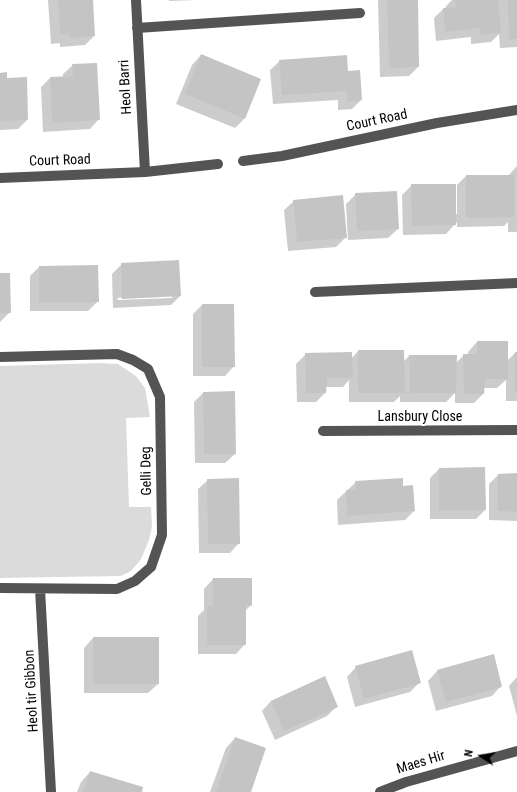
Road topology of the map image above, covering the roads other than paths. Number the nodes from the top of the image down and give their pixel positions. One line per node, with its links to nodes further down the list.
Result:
1 (136, 0): 3 (street, Heol Barri)
2 (360, 12): 3 (street)
3 (137, 28): 7 (street, Heol Barri)
4 (517, 110): 5 (street, Court Road)
5 (243, 161)
6 (218, 164): 7 (street, Court Road)
7 (144, 172): 8 (street, Court Road)
8 (0, 178)
9 (517, 283): 10 (street)
10 (315, 292)
11 (0, 357): 15 (street, Gelli Deg)
12 (517, 430): 13 (street, Lansbury Close)
13 (323, 431)
14 (0, 588): 15 (street, Gelli Deg)
15 (40, 589): 17 (street, Heol tir Gibbon)
16 (517, 751): 18 (street, Maes Hir)
17 (51, 792)
18 (380, 792)

